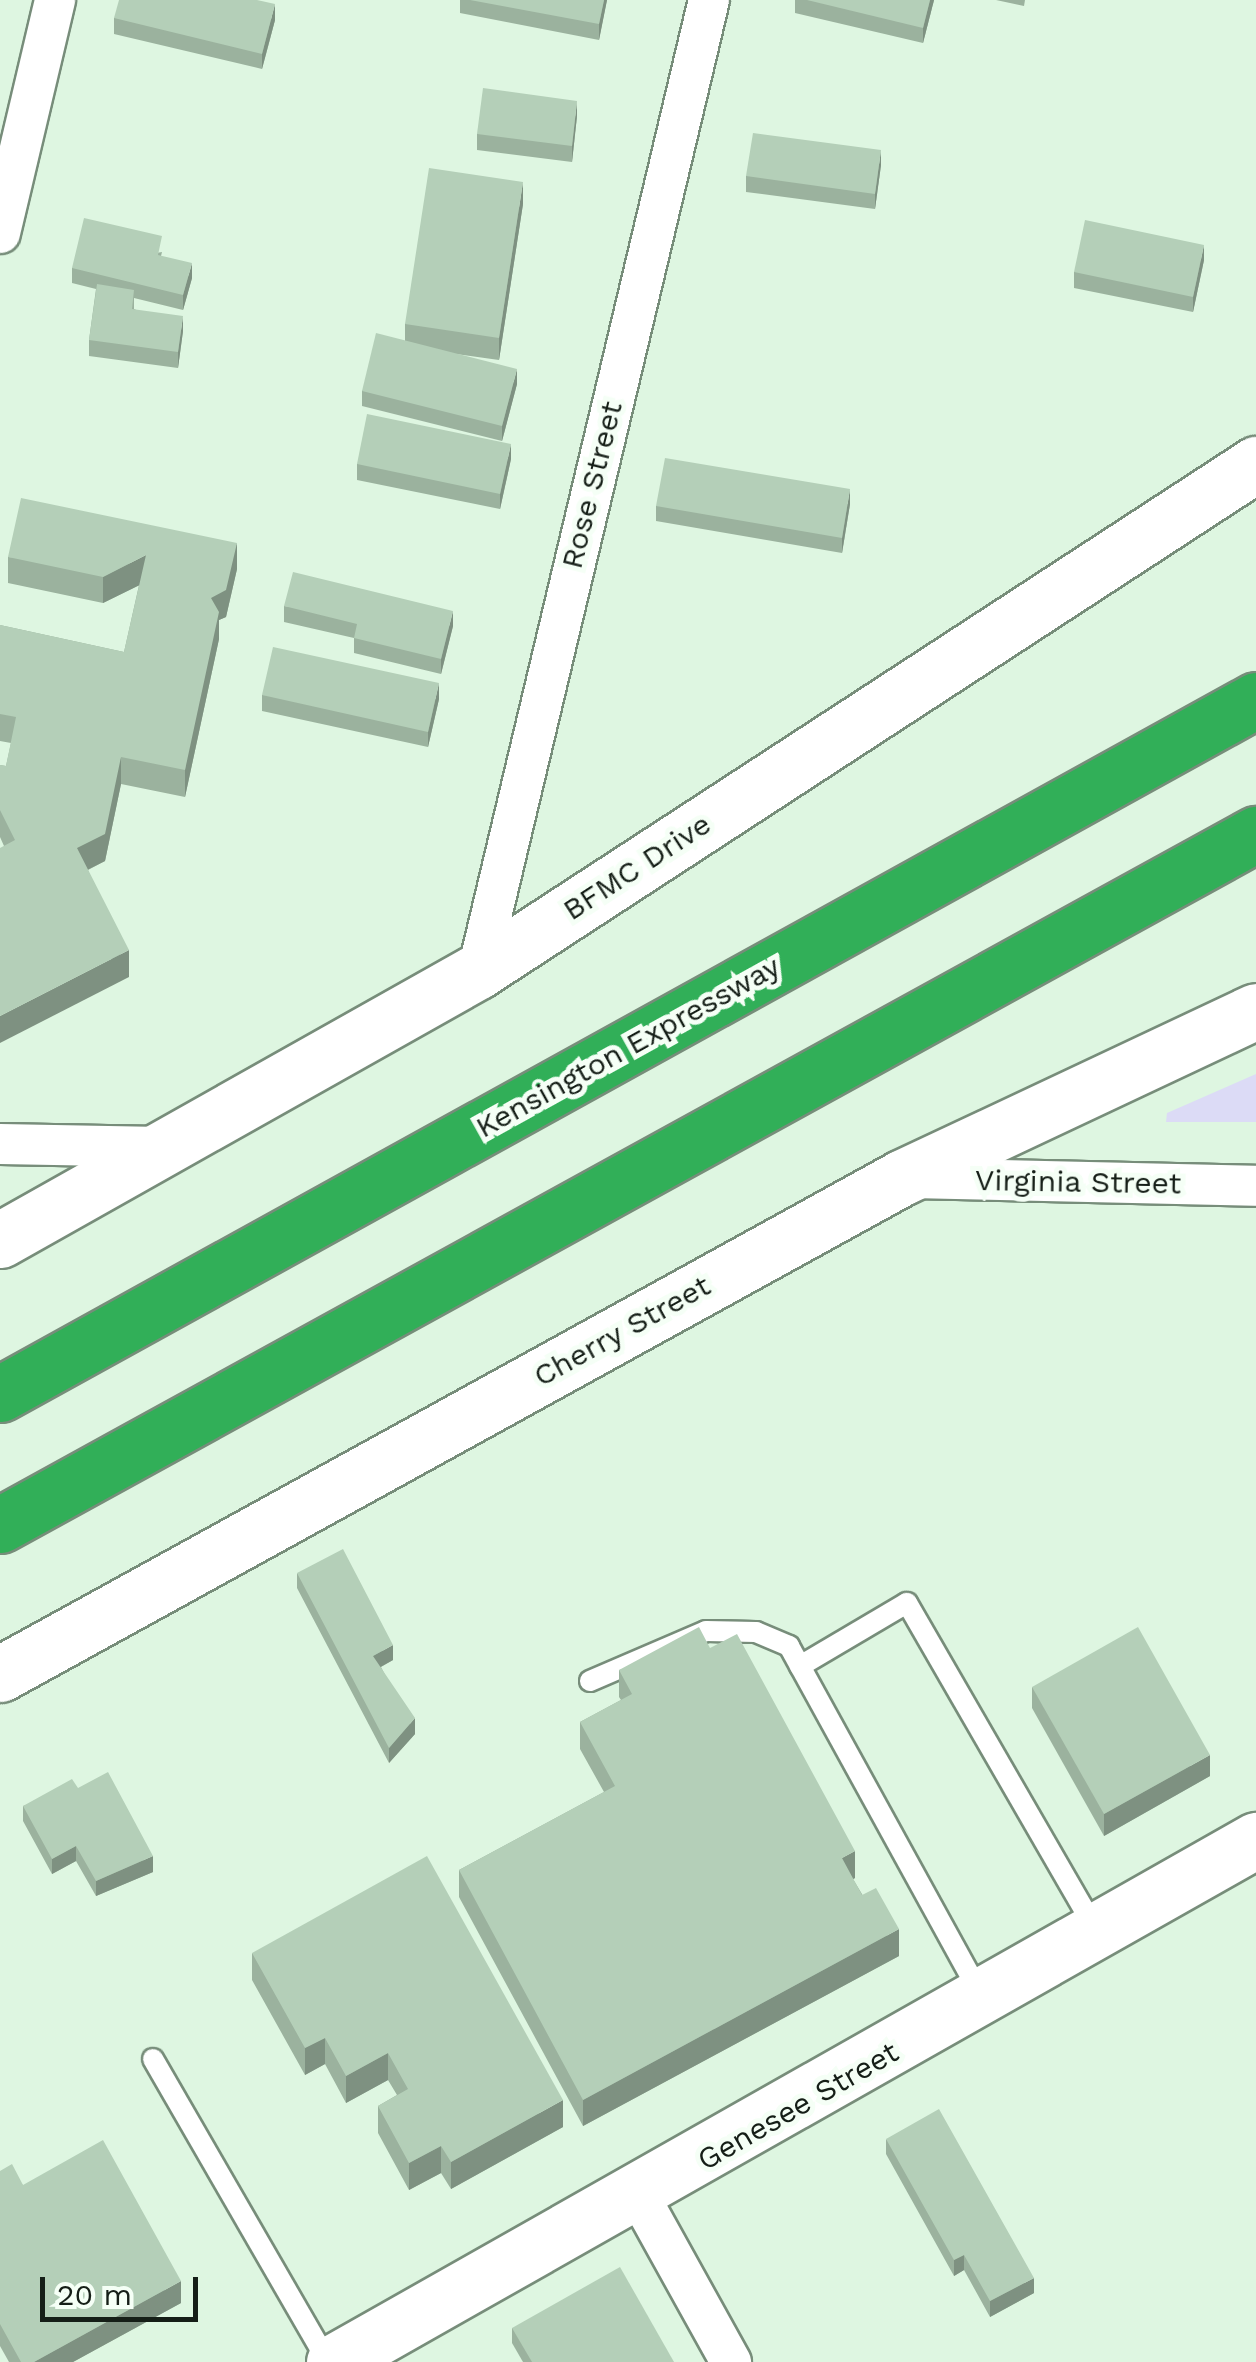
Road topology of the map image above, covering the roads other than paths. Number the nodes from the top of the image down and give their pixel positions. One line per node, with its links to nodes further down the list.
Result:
1 (55, 0): 3 (street)
2 (710, 0): 7 (street, Rose Street)
3 (0, 232)
4 (1255, 461): 7 (street, BFMC Drive)
5 (1256, 700): 14 (highway, Kensington Expressway)
6 (1256, 834): 15 (highway)
7 (478, 971): 10 (street, BFMC Drive)
8 (1256, 1010): 11 (street, Cherry Street)
9 (0, 1144): 10 (street)
10 (162, 1147): 13 (street, BFMC Drive)
11 (901, 1178): 12 (street, Virginia Street); 17 (street, Cherry Street)
12 (1256, 1186)
13 (0, 1240)
14 (0, 1394)
15 (0, 1525)
16 (800, 1666): 18 (lane); 20 (lane); 21 (lane)
17 (0, 1674)
18 (590, 1681)
19 (1256, 1840): 20 (street, Genesee Street)
20 (1098, 1933): 21 (street, Genesee Street)
21 (984, 1999): 23 (street, Genesee Street)
22 (153, 2059): 24 (lane)
23 (639, 2196): 24 (street, Genesee Street); 25 (street)
24 (331, 2362)
25 (731, 2362)

